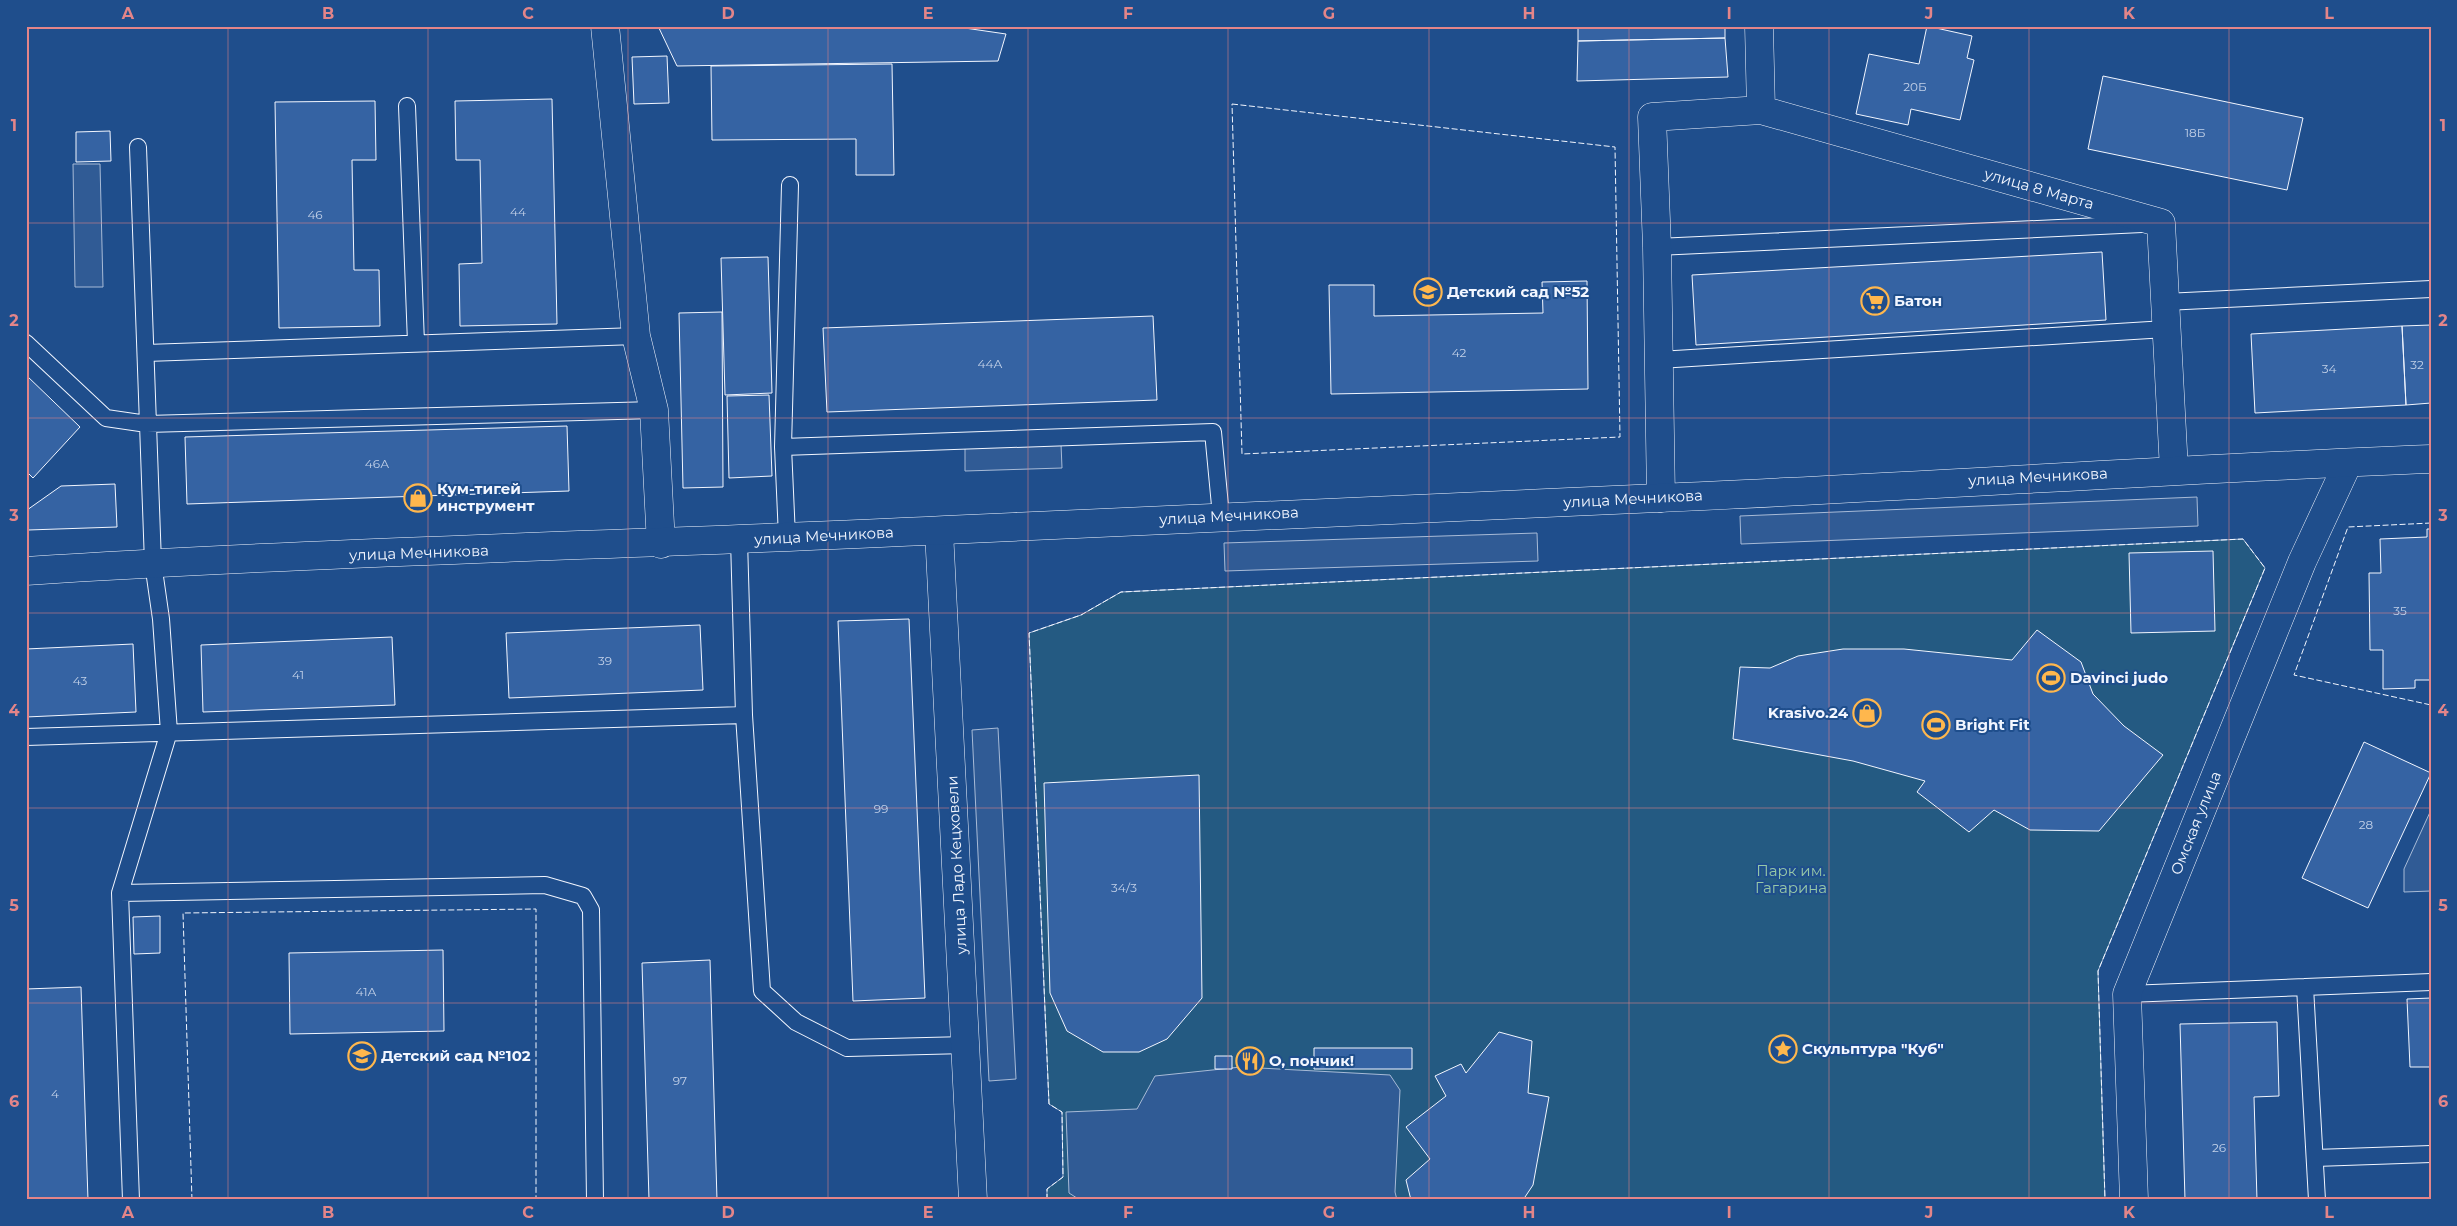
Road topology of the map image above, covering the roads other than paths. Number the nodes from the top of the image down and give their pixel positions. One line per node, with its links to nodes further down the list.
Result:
1 (605, 26): 12 (street)
2 (1759, 26): 4 (street)
3 (407, 106): 14 (lane)
4 (1761, 110): 7 (street, улица 8 Марта); 8 (street, улица 8 Марта)
5 (138, 147): 15 (lane)
6 (790, 185): 19 (lane)
7 (2161, 224): 8 (lane); 10 (street)
8 (1657, 247): 16 (street)
9 (2431, 289): 10 (lane)
10 (2166, 302): 11 (street)
11 (2166, 329): 16 (lane); 22 (street)
12 (636, 336): 14 (lane); 17 (street)
13 (26, 343): 18 (lane)
14 (416, 343): 15 (lane)
15 (146, 353): 18 (lane)
16 (1659, 360): 23 (street)
17 (654, 410): 18 (lane); 28 (street)
18 (147, 424): 29 (lane)
19 (783, 447): 24 (lane); 26 (lane)
20 (2431, 459): 21 (street, улица Мечникова)
21 (2348, 462): 22 (street, улица Мечникова); 37 (street, Омская улица)
22 (2174, 470): 23 (street, улица Мечникова)
23 (1661, 498): 24 (street, улица Мечникова)
24 (1221, 516): 25 (street, улица Мечникова)
25 (939, 531): 26 (street, улица Мечникова); 38 (street, улица Ладо Кецховели)
26 (787, 538): 27 (street, улица Мечникова)
27 (739, 540): 28 (street, улица Мечникова); 31 (lane)
28 (661, 544): 29 (street, улица Мечникова)
29 (153, 563): 30 (street, улица Мечникова); 32 (lane)
30 (26, 571)
31 (744, 715): 32 (lane); 38 (lane)
32 (170, 732): 33 (lane); 34 (lane)
33 (26, 737)
34 (120, 893): 41 (lane); 42 (lane)
35 (2431, 982): 36 (lane)
36 (2305, 987): 37 (lane); 40 (lane)
37 (2127, 994): 44 (street, Омская улица)
38 (966, 1045): 43 (street, улица Ладо Кецховели)
39 (2431, 1154): 40 (lane)
40 (2315, 1158): 45 (lane)
41 (132, 1200)
42 (594, 1200)
43 (973, 1200)
44 (2134, 1200)
45 (2317, 1200)

